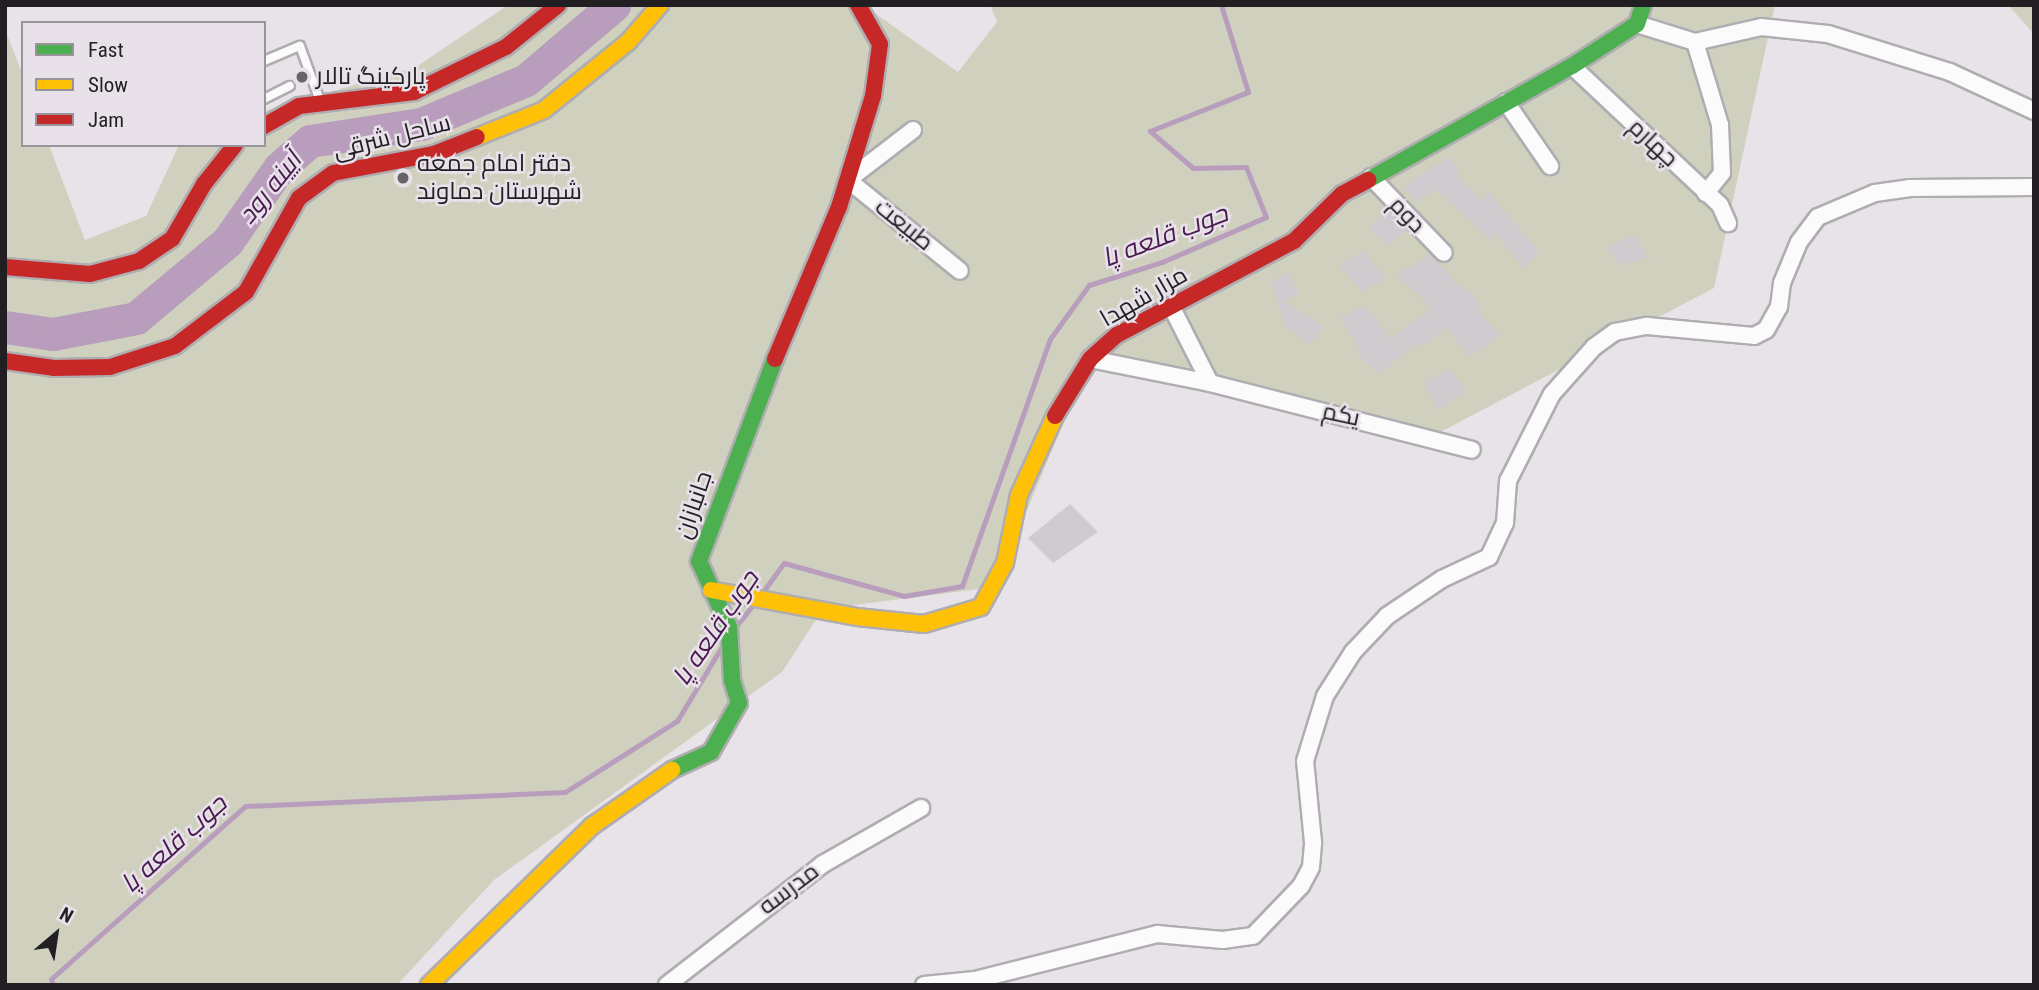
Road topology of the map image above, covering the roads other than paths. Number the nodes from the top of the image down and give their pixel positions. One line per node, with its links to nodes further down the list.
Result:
1 (558, 5): 12 (street)
2 (660, 5): 28 (street, ساحل شرقی)
3 (858, 5): 19 (street, جانبازان)
4 (1643, 5): 5 (street)
5 (1637, 24): 6 (street); 8 (street, مزار شهدا)
6 (1695, 42): 13 (street); 21 (street)
7 (266, 60): 12 (lane)
8 (1572, 66): 11 (street, مزار شهدا); 21 (street, چهارم)
9 (290, 86): 10 (lane)
10 (266, 98)
11 (1506, 102): 17 (street); 18 (street, مزار شهدا)
12 (321, 103): 14 (street)
13 (2034, 111)
14 (266, 125)
15 (913, 131): 19 (street)
16 (233, 147): 24 (street)
17 (1550, 166)
18 (1371, 177): 23 (street, دوم); 26 (street, مزار شهدا)
19 (848, 180): 25 (street, طبیعت); 31 (street, جانبازان)
20 (2034, 187): 33 (street)
21 (1706, 192): 22 (street, چهارم)
22 (1728, 223)
23 (1444, 253)
24 (5, 267)
25 (960, 271)
26 (1171, 306): 27 (street, مزار شهدا); 29 (street)
27 (1090, 359): 29 (street, یکم); 31 (street, مزار شهدا)
28 (5, 361)
29 (1210, 383): 30 (street, یکم)
30 (1472, 450)
31 (711, 590): 34 (street, جانبازان)
32 (921, 808): 35 (street, مدرسه)
33 (956, 983): 36 (street)
34 (429, 985)
35 (667, 985)
36 (924, 985)

